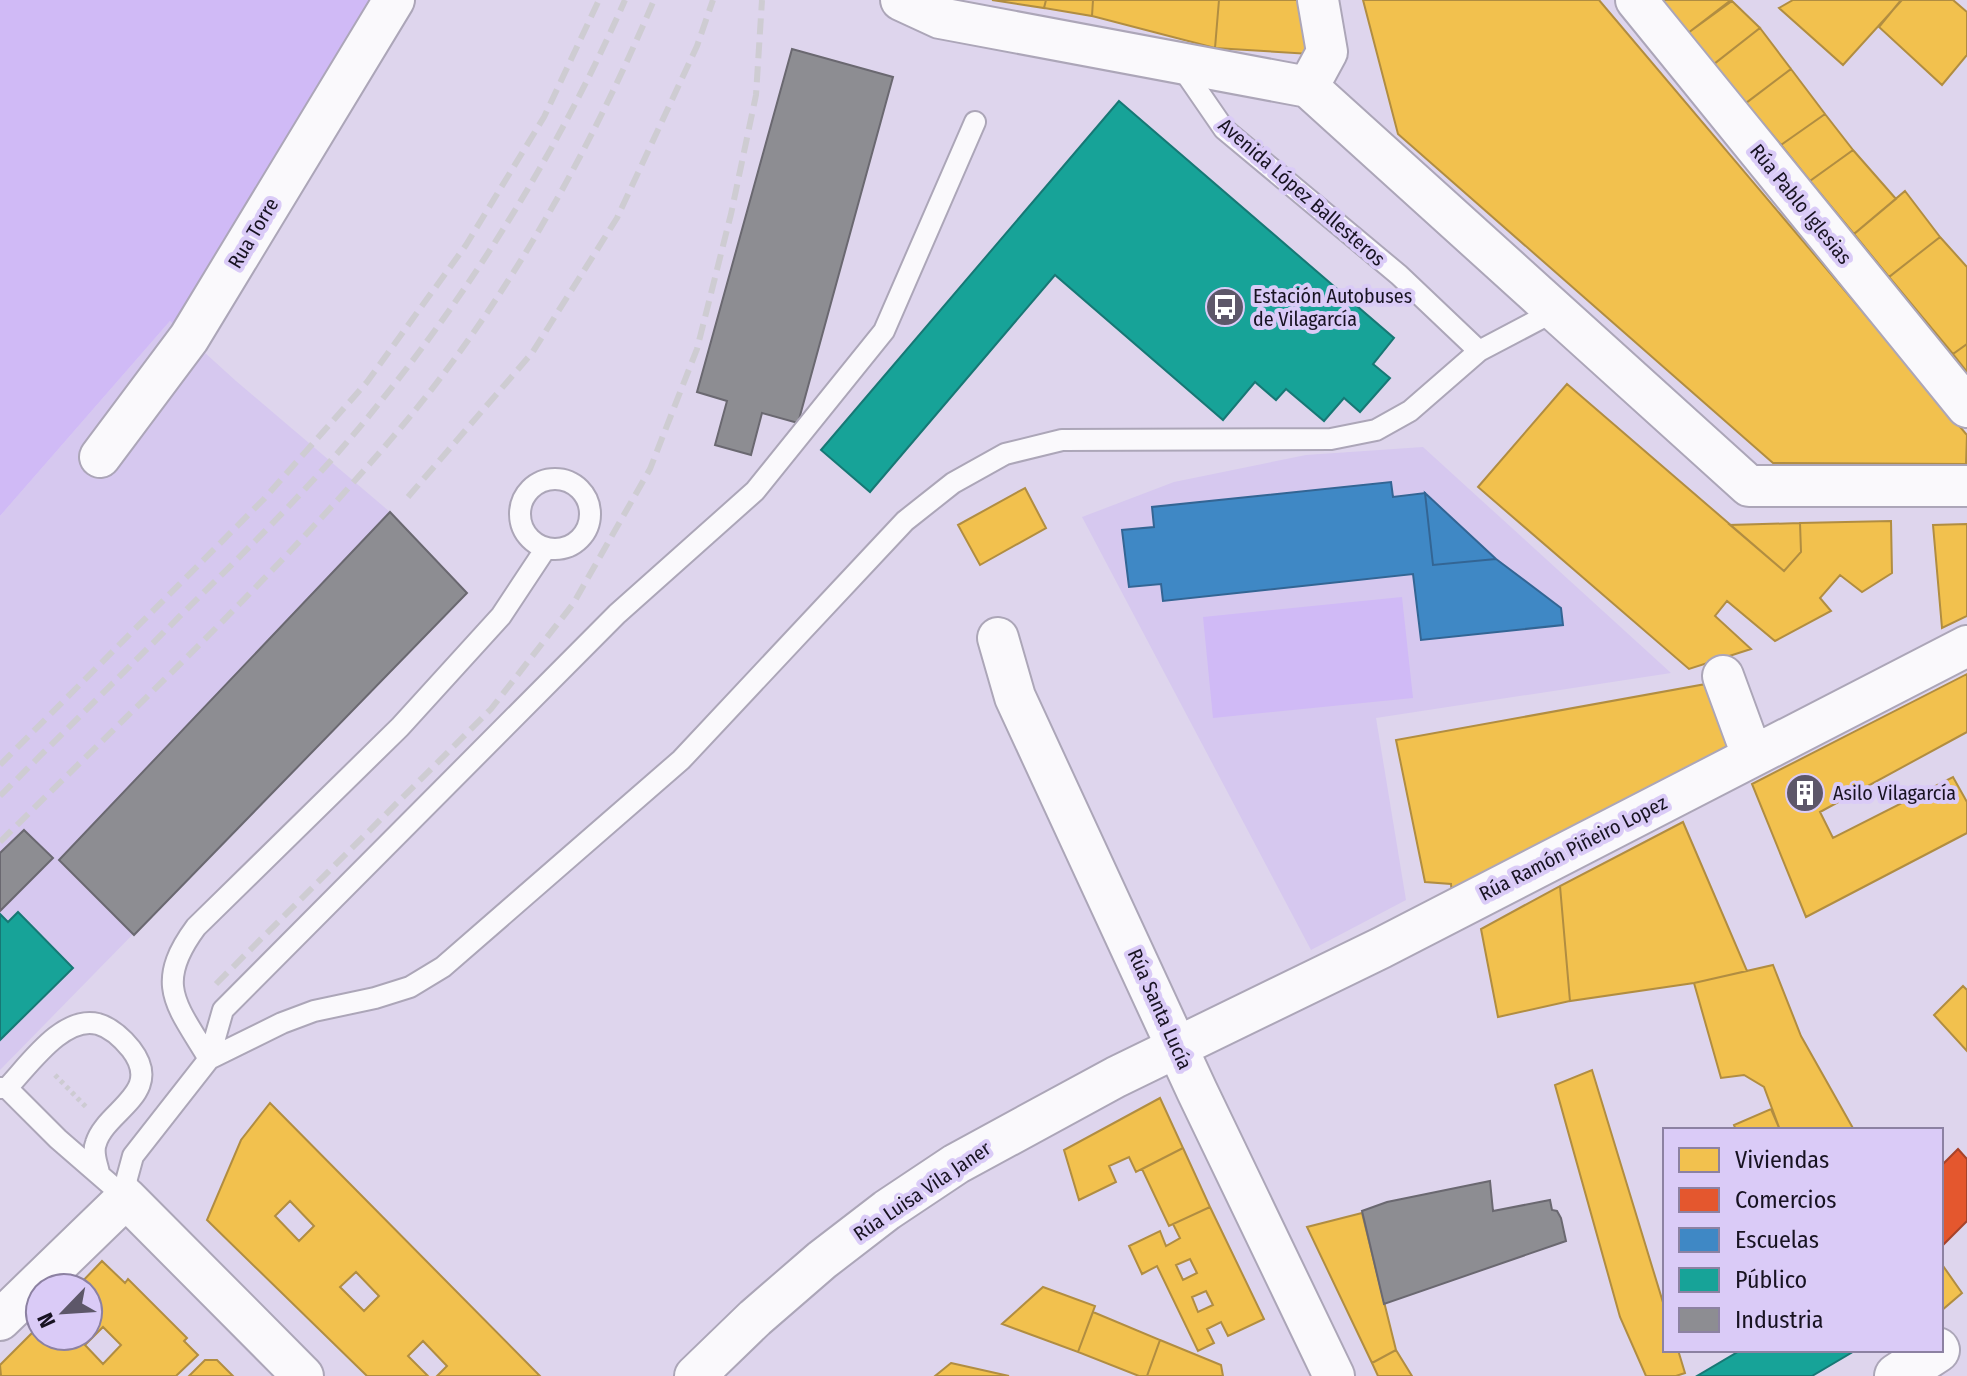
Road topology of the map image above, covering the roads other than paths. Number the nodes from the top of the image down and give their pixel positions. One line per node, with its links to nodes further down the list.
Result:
1 (394, 0): 11 (street, Rua Torre)
2 (901, 0): 5 (street)
3 (1318, 0): 6 (street)
4 (1636, 0): 10 (street, Rúa Pablo Iglesias)
5 (1178, 63): 6 (street); 9 (lane, Avenida López Ballesteros)
6 (1308, 87): 8 (street)
7 (975, 122): 19 (lane)
8 (1555, 311): 9 (lane); 12 (street)
9 (1479, 351): 19 (lane)
10 (1967, 407)
11 (100, 457)
12 (1967, 486)
13 (546, 548): 19 (lane)
14 (998, 638): 18 (street, Rúa Santa Lucía)
15 (1967, 646): 17 (street, Rúa Ramón Piñeiro Lopez)
16 (1723, 676): 17 (street)
17 (1752, 755): 18 (street, Rúa Ramón Piñeiro Lopez)
18 (1177, 1046): 26 (street, Rúa Luisa Vila Janer); 27 (street, Rúa Santa Lucía)
19 (209, 1059): 21 (lane)
20 (4, 1088): 21 (lane); 21 (lane)
21 (112, 1185): 22 (street); 25 (street)
22 (0, 1320)
23 (1967, 1327): 24 (main road)
24 (1943, 1344)
25 (303, 1376)
26 (695, 1376)
27 (1334, 1376)

